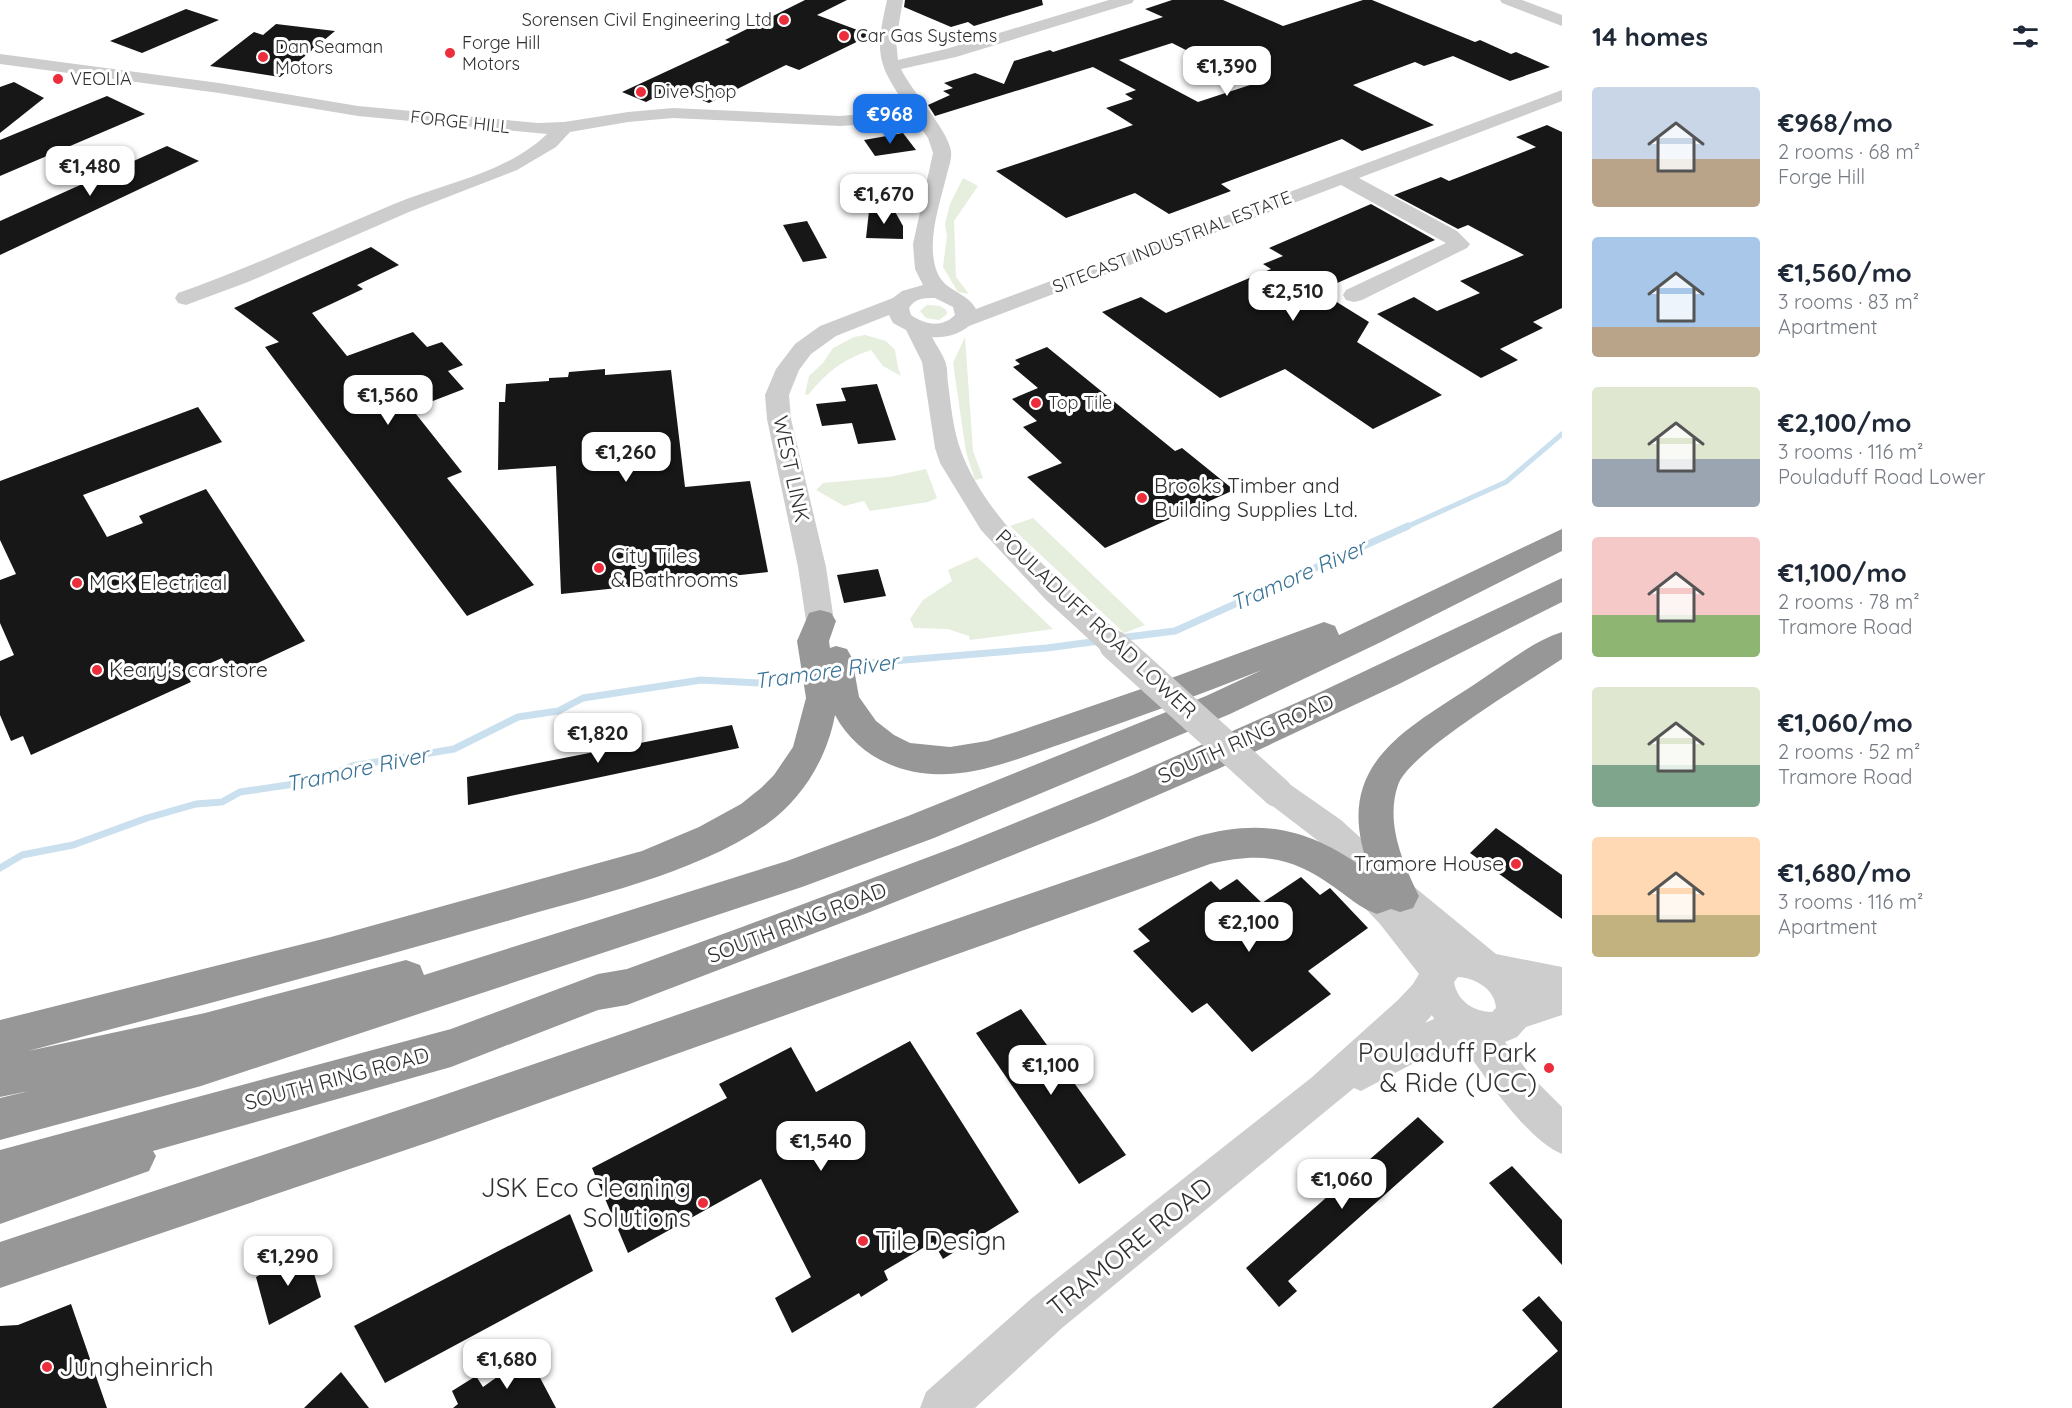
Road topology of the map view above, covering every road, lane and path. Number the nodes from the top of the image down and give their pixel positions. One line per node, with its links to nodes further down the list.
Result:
1 (895, 0): 6 (street)
2 (1126, 0): 6 (street)
3 (1508, 0): 4 (street)
4 (1562, 21)
5 (0, 59): 9 (street, FORGE HILL)
6 (890, 67): 8 (street)
7 (1562, 95): 10 (street, SITECAST INDUSTRIAL ESTATE)
8 (922, 115): 9 (street, FORGE HILL); 11 (street)
9 (564, 128): 14 (street)
10 (1343, 178): 13 (street); 15 (street, SITECAST INDUSTRIAL ESTATE)
11 (925, 268): 12 (street); 16 (street)
12 (947, 295): 15 (street); 16 (street); 17 (street)
13 (1353, 295)
14 (186, 298)
15 (1000, 306): 17 (street, SITECAST INDUSTRIAL ESTATE)
16 (908, 312): 17 (street); 18 (street, POULADUFF ROAD LOWER); 22 (street, WEST LINK)
17 (959, 324): 18 (street)
18 (934, 362): 25 (street, POULADUFF ROAD LOWER, bridge)
19 (1562, 539): 20 (highway, SOUTH RING ROAD)
20 (1515, 562): 22 (highway); 24 (highway, SOUTH RING ROAD)
21 (1562, 589): 33 (highway, SOUTH RING ROAD)
22 (820, 621): 32 (highway)
23 (1562, 644): 25 (highway)
24 (789, 876): 28 (highway, SOUTH RING ROAD); 34 (highway)
25 (1389, 897): 26 (street, POULADUFF ROAD LOWER); 27 (street, POULADUFF ROAD LOWER); 41 (highway)
26 (1489, 969): 27 (street); 29 (street); 31 (street)
27 (1437, 975): 31 (street); 35 (street, TRAMORE ROAD)
28 (467, 981): 36 (highway); 37 (highway, SOUTH RING ROAD)
29 (1562, 983)
30 (1562, 998): 31 (street, TRAMORE ROAD)
31 (1488, 1022): 35 (street, TRAMORE ROAD); 38 (street)
32 (0, 1039)
33 (451, 1048): 39 (highway, SOUTH RING ROAD); 40 (highway)
34 (0, 1077)
35 (1324, 1091): 42 (street, TRAMORE ROAD)
36 (0, 1098)
37 (0, 1119)
38 (1562, 1135)
39 (0, 1172)
40 (0, 1202)
41 (0, 1265)
42 (942, 1408)

